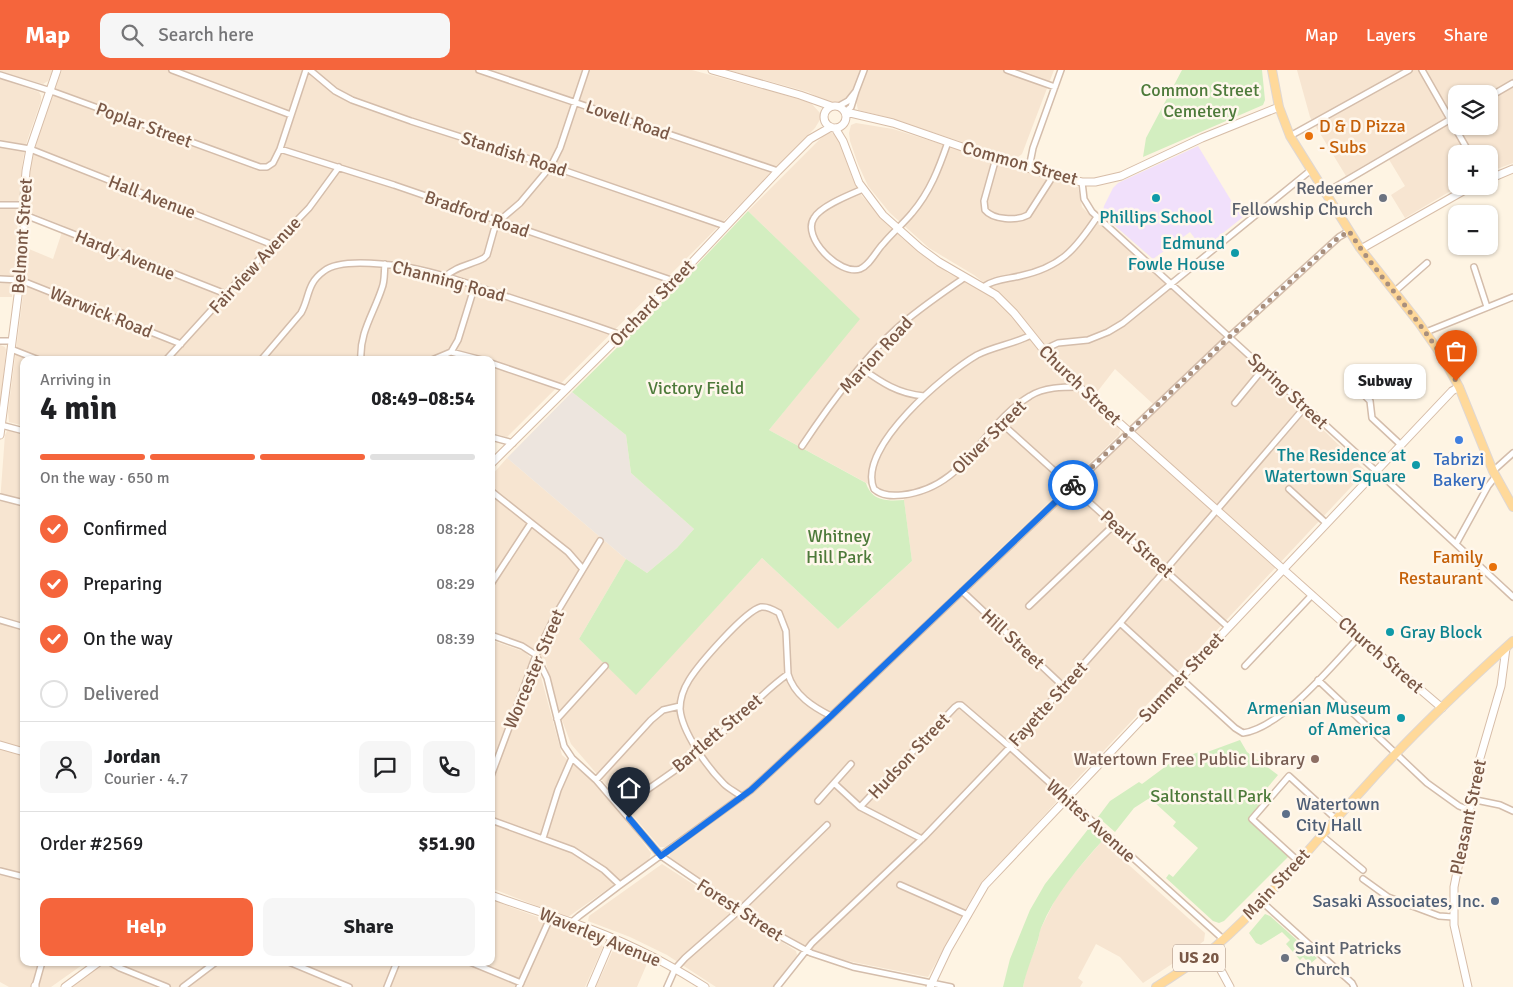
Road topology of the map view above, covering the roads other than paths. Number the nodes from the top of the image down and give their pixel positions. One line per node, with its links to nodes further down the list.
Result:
1 (57, 70): 16 (street, Belmont Street)
2 (172, 70): 24 (street)
3 (308, 70): 24 (street); 39 (street, Standish Road)
4 (479, 70): 20 (street, Lovell Road)
5 (586, 70): 20 (street)
6 (712, 70): 19 (street)
7 (864, 70): 17 (street)
8 (1007, 70): 15 (street)
9 (1061, 70): 15 (street)
10 (1272, 70): 22 (main road)
11 (1409, 70): 31 (street)
12 (1422, 70): 25 (street)
13 (0, 75): 16 (street, Poplar Street)
14 (1513, 83): 18 (street)
15 (1055, 87): 41 (street)
16 (49, 90): 35 (street, Belmont Street); 36 (street, Poplar Street)
17 (856, 91): 21 (street); 23 (street)
18 (1498, 92)
19 (809, 98): 21 (street); 26 (street)
20 (576, 102): 39 (street); 44 (street, Lovell Road)
21 (835, 106): 23 (street); 26 (street)
22 (1279, 107): 31 (main road); 47 (street, Common Street)
23 (846, 112): 27 (street, Common Street); 29 (street)
24 (291, 115): 36 (street)
25 (1448, 116)
26 (824, 117): 30 (street); 32 (street, Orchard Street)
27 (870, 118): 29 (street, Common Street); 33 (street, Common Street)
28 (1448, 121): 49 (street)
29 (845, 123): 30 (street); 37 (street, Church Street)
30 (833, 128): 32 (street, Orchard Street); 37 (street, Church Street)
31 (1290, 136): 43 (main road)
32 (810, 139): 44 (street, Orchard Street)
33 (948, 142): 38 (street, Common Street); 57 (street)
34 (0, 144): 35 (street, Hall Avenue)
35 (30, 149): 52 (street, Belmont Street); 59 (street, Hall Avenue)
36 (280, 149): 40 (street, Bradford Road)
37 (847, 153): 48 (street, Church Street)
38 (996, 158): 41 (street, Common Street); 46 (street)
39 (551, 166): 55 (street); 56 (street, Standish Road)
40 (339, 167): 55 (street, Bradford Road); 59 (street, Fairview Avenue)
41 (1028, 168): 46 (street, Common Street)
42 (1513, 169): 45 (street)
43 (1311, 170): 49 (main road); 70 (street)
44 (778, 171): 56 (street, Orchard Street)
45 (1498, 175)
46 (1053, 176): 47 (street, Common Street)
47 (1082, 182): 54 (street, Spring Street)
48 (863, 190): 57 (street, Church Street); 57 (street)
49 (1326, 193): 58 (main road)
50 (1456, 195): 60 (street)
51 (0, 205): 52 (street)
52 (24, 205): 53 (street, Belmont Street)
53 (25, 215): 67 (street, Belmont Street); 73 (street, Hardy Avenue)
54 (1097, 217): 70 (street, Spring Street); 71 (street)
55 (499, 221): 64 (street); 68 (street, Bradford Road)
56 (726, 226): 68 (street, Orchard Street)
57 (898, 229): 65 (street, Church Street)
58 (1349, 231): 60 (main road); 79 (street)
59 (273, 245): 73 (street, Fairview Avenue)
60 (1361, 249): 72 (main road)
61 (385, 264): 64 (street, Channing Road); 87 (street, Channing Road); 88 (street)
62 (1428, 264): 72 (street)
63 (1474, 267): 75 (street)
64 (445, 277): 69 (street, Channing Road)
65 (964, 278): 71 (street, Church Street); 92 (street, Marion Road)
66 (0, 279): 67 (street, Warwick Road)
67 (20, 280): 81 (street, Warwick Road); 82 (street, Belmont Street)
68 (674, 281): 77 (street, Orchard Street)
69 (475, 285): 77 (street, Channing Road); 84 (street)
70 (1172, 285): 79 (street, Spring Street); 83 (street)
71 (983, 287): 78 (street, Church Street)
72 (1394, 292): 76 (main road)
73 (226, 294): 81 (street, Fairview Avenue)
74 (1513, 297): 75 (street)
75 (1487, 307): 76 (street)
76 (1426, 332): 94 (main road)
77 (621, 335): 97 (street, Orchard Street)
78 (1031, 335): 83 (street, Church Street); 98 (street)
79 (1229, 337): 93 (street, Spring Street); 105 (street)
80 (0, 341): 82 (street)
81 (181, 344): 86 (street, Fairview Avenue)
82 (12, 345): 85 (street); 99 (street, Belmont Street)
83 (1043, 350): 95 (street, Church Street)
84 (451, 352): 89 (street); 90 (street)
85 (32, 356)
86 (170, 356)
87 (264, 356)
88 (361, 356)
89 (442, 356)
90 (466, 356)
91 (495, 364): 97 (street)
92 (861, 368): 98 (street); 110 (street, Marion Road)
93 (1263, 369): 100 (street); 101 (street, Spring Street)
94 (1459, 386): 109 (street, Summer Street); 114 (main road)
95 (1079, 387): 102 (street, Oliver Street); 105 (street, Church Street)
96 (1358, 388): 109 (street)
97 (566, 389): 108 (street, Orchard Street)
98 (924, 396): 102 (street, Oliver Street)
99 (2, 403): 103 (street, Belmont Street)
100 (1235, 403)
101 (1305, 407): 113 (street, Spring Street); 121 (street, Fayette Street)
102 (1000, 422): 115 (street, Pearl Street)
103 (1, 425): 104 (street); 106 (street, Belmont Street)
104 (20, 430)
105 (1129, 432): 115 (street); 121 (street, Church Street)
106 (0, 435)
107 (495, 438): 108 (street)
108 (513, 442): 112 (street, Orchard Street)
109 (1401, 445): 113 (street, Summer Street)
110 (802, 446)
111 (1513, 453): 114 (street)
112 (495, 460)
113 (1376, 470): 124 (street, Summer Street); 126 (street, Spring Street)
114 (1494, 474): 120 (main road); 126 (street)
115 (1072, 486): 123 (street, Pearl Street); 131 (street)
116 (1289, 489): 124 (street)
117 (495, 494): 122 (street)
118 (0, 497): 119 (street)
119 (20, 502)
120 (1513, 507)
121 (1217, 510): 128 (street, Fayette Street); 129 (street, Church Street)
122 (531, 523): 127 (street); 130 (street)
123 (1116, 524): 128 (street, Pearl Street); 134 (street)
124 (1326, 524): 129 (street, Summer Street)
125 (600, 541): 127 (street, Worcester Street)
126 (1456, 544): 133 (street, Spring Street)
127 (582, 568): 143 (street, Worcester Street)
128 (1165, 569): 136 (street, Fayette Street); 138 (street, Pearl Street)
129 (1283, 569): 132 (street, Church Street); 138 (street, Summer Street)
130 (495, 578)
131 (962, 591): 149 (street, Hill Street); 153 (street)
132 (1312, 595): 140 (street, Church Street); 145 (street)
133 (1513, 597)
134 (1029, 606)
135 (0, 620): 137 (street)
136 (1120, 623): 147 (street); 149 (street, Fayette Street)
137 (20, 626)
138 (1228, 628): 147 (street, Summer Street)
139 (495, 636): 143 (street)
140 (1359, 637): 148 (street); 152 (street, Church Street)
141 (1513, 642): 142 (main road, Main Street / US 20)
142 (1506, 648): 152 (main road, Main Street / US 20); 167 (street, Pleasant Street)
143 (536, 655): 154 (street); 162 (street, Worcester Street)
144 (606, 666): 154 (street)
145 (1245, 666)
146 (788, 674): 151 (street); 153 (street); 158 (street, Bartlett Street)
147 (1180, 679): 148 (street); 166 (street, Summer Street)
148 (1318, 680): 159 (street)
149 (1064, 686): 156 (street, Fayette Street)
150 (958, 705): 156 (street, Whites Avenue); 169 (street, Hudson Street)
151 (680, 706): 158 (street); 163 (street)
152 (1442, 708): 159 (main road, Main Street / US 20)
153 (831, 716): 165 (street)
154 (557, 719): 160 (street)
155 (0, 745): 157 (street)
156 (1010, 747): 166 (street, Whites Avenue); 178 (street, Fayette Street)
157 (20, 751)
158 (699, 752): 165 (street); 170 (street, Bartlett Street)
159 (1396, 754): 171 (street); 173 (main road, Main Street / US 20)
160 (572, 758): 163 (street, Forest Street); 177 (street)
161 (851, 764): 164 (street)
162 (495, 765)
163 (596, 780): 170 (street, Forest Street)
164 (834, 783): 168 (street); 169 (street)
165 (742, 797): 179 (street)
166 (1067, 799): 190 (street, Summer Street); 195 (street, Whites Avenue)
167 (1471, 799): 171 (street, Pleasant Street); 172 (street)
168 (818, 801)
169 (860, 807): 178 (street)
170 (621, 808): 179 (street, Forest Street)
171 (1469, 810): 192 (street, Pleasant Street)
172 (1513, 811)
173 (1336, 819): 176 (main road, Main Street / US 20); 180 (street)
174 (495, 821): 177 (street)
175 (827, 825): 189 (street)
176 (1321, 835): 180 (main road, Main Street / US 20); 181 (street)
177 (543, 838): 185 (street)
178 (922, 839): 197 (street, Fayette Street)
179 (661, 856): 185 (street); 189 (street, Forest Street)
180 (1298, 861): 188 (main road, Main Street / US 20)
181 (1363, 870)
182 (0, 871): 183 (street)
183 (20, 876)
184 (1362, 878): 192 (street)
185 (620, 885): 193 (street)
186 (900, 885): 190 (street)
187 (495, 896): 191 (street, Waverley Avenue)
188 (1261, 901): 195 (main road, Main Street / US 20); 221 (street)
189 (740, 910): 197 (street, Forest Street); 205 (street)
190 (968, 915): 206 (street, Summer Street)
191 (551, 916): 193 (street, Waverley Avenue); 207 (street)
192 (1454, 917): 222 (street, Pleasant Street)
193 (572, 922): 194 (street, Waverley Avenue)
194 (612, 938): 205 (street, Waverley Avenue); 214 (street)
195 (1223, 939): 196 (main road, Main Street / US 20)
196 (1210, 950): 219 (main road, Main Street / US 20); 220 (street)
197 (805, 952): 206 (street, Forest Street); 217 (street, Fayette Street)
198 (41, 966): 208 (street)
199 (93, 966): 209 (street)
200 (117, 966): 210 (street)
201 (211, 966): 211 (street)
202 (298, 966): 212 (street)
203 (395, 966): 213 (street)
204 (479, 966): 207 (street)
205 (675, 969): 215 (street); 216 (street, Waverley Avenue)
206 (930, 984): 218 (street, Forest Street)
207 (520, 985)
208 (35, 987)
209 (65, 987)
210 (167, 987)
211 (183, 987)
212 (348, 987)
213 (387, 987)
214 (591, 987)
215 (667, 987)
216 (705, 987)
217 (777, 987)
218 (951, 987)
219 (1156, 987)
220 (1230, 987)
221 (1354, 987)
222 (1468, 987)

